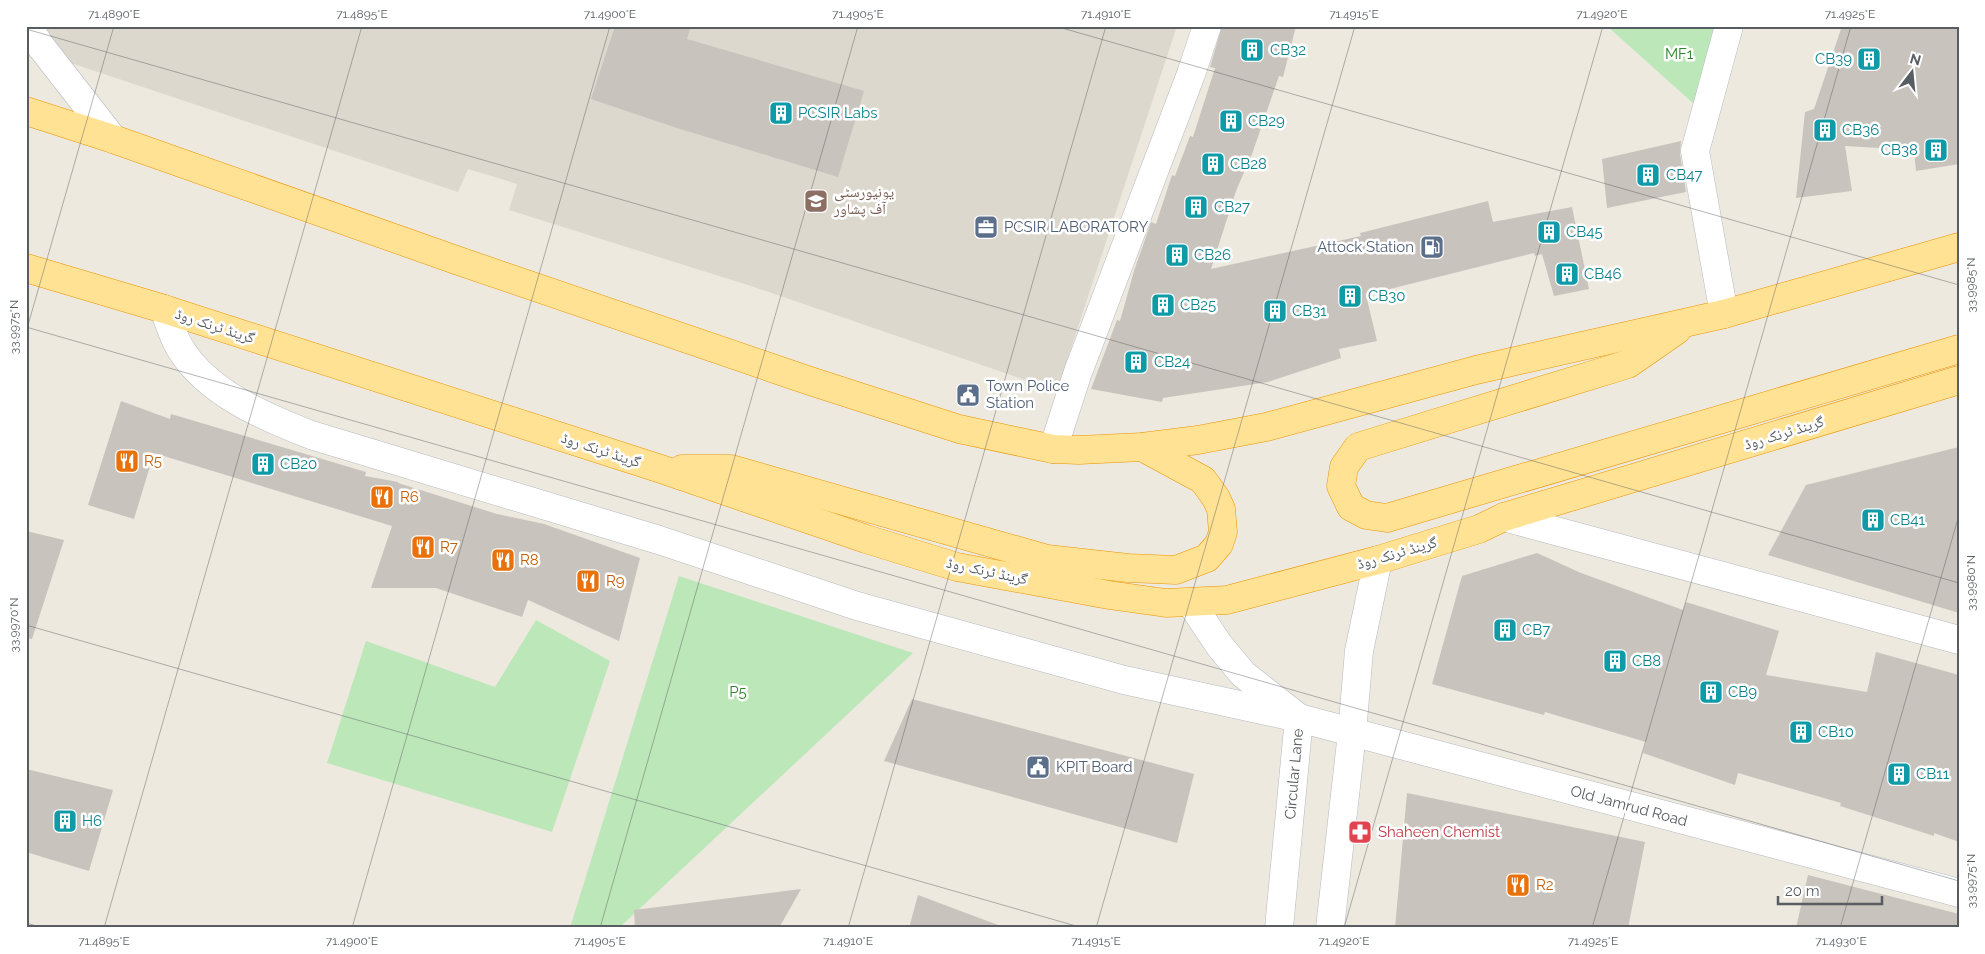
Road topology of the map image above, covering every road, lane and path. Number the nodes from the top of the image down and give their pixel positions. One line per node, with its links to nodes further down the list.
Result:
1 (28, 26): 5 (street)
2 (1207, 26): 14 (street)
3 (1728, 26): 9 (street)
4 (26, 111): 5 (highway)
5 (113, 139): 14 (highway)
6 (1959, 247): 9 (highway)
7 (26, 268): 8 (highway, گرینڈ ٹرنک روڈ)
8 (164, 309): 15 (highway, گرینڈ ٹرنک روڈ); 20 (street, Old Jamrud Road)
9 (1724, 314): 10 (highway)
10 (1687, 322): 11 (highway); 13 (highway)
11 (1959, 349)
12 (1959, 380): 16 (highway, گرینڈ ٹرنک روڈ)
13 (1142, 447): 14 (highway); 15 (highway)
14 (1053, 449)
15 (661, 469): 18 (highway, گرینڈ ٹرنک روڈ)
16 (1504, 517): 17 (highway, گرینڈ ٹرنک روڈ); 19 (street)
17 (1378, 560): 18 (highway, گرینڈ ٹرنک روڈ); 21 (street)
18 (1191, 603): 20 (street, Circular Lane)
19 (1959, 640)
20 (1299, 718): 21 (street, Old Jamrud Road); 23 (street, Circular Lane)
21 (1352, 733): 22 (street, Old Jamrud Road); 24 (street)
22 (1959, 893)
23 (1279, 928)
24 (1330, 928)

